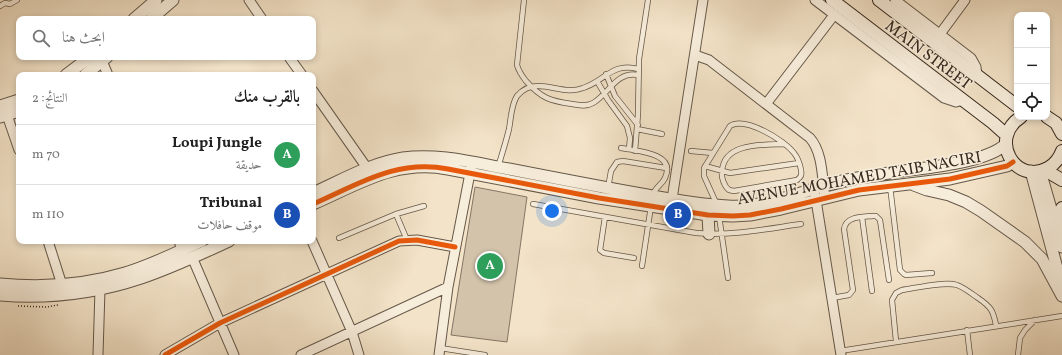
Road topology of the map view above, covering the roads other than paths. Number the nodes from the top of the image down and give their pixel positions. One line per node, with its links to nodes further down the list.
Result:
1 (17, 0): 13 (lane)
2 (156, 0): 15 (street)
3 (173, 0): 16 (street)
4 (249, 0): 17 (street)
5 (524, 0): 34 (lane)
6 (648, 0): 24 (lane)
7 (703, 0): 19 (street)
8 (815, 0): 14 (street)
9 (832, 0): 37 (main road, MAIN STREET)
10 (879, 0): 31 (main road, MAIN STREET)
11 (895, 0): 18 (street)
12 (965, 0): 18 (street)
13 (0, 6)
14 (834, 15): 37 (street); 39 (street)
15 (137, 16)
16 (154, 16)
17 (260, 16)
18 (940, 34): 31 (street)
19 (695, 54): 39 (street); 73 (street)
20 (86, 60): 25 (street)
21 (104, 60): 26 (street)
22 (105, 60): 27 (street)
23 (291, 60): 28 (street)
24 (638, 70): 29 (lane); 30 (lane)
25 (70, 72)
26 (89, 72)
27 (107, 72)
28 (300, 72)
29 (606, 74): 32 (lane); 33 (lane)
30 (638, 75): 33 (lane); 46 (lane)
31 (977, 76): 40 (main road, MAIN STREET)
32 (597, 81): 34 (lane); 35 (lane)
33 (611, 86): 35 (lane); 46 (lane)
34 (532, 87): 35 (lane); 61 (lane)
35 (604, 94): 53 (lane)
36 (316, 95): 62 (street)
37 (963, 100): 49 (main road, MAIN STREET)
38 (16, 101): 41 (street)
39 (766, 104): 71 (street)
40 (1014, 104)
41 (0, 106)
42 (16, 112): 43 (street)
43 (4, 116): 50 (street)
44 (1017, 120): 49 (main road)
45 (1055, 121): 48 (main road)
46 (637, 127): 47 (lane); 54 (lane)
47 (662, 134)
48 (1062, 134)
49 (1006, 139): 58 (main road); 71 (street, AVENUE MOHAMED TAIB NACIRI)
50 (16, 143)
51 (784, 144): 57 (lane); 59 (lane); 65 (lane)
52 (621, 148): 53 (lane)
53 (629, 150): 54 (lane)
54 (635, 150): 64 (lane)
55 (691, 151): 57 (lane)
56 (1062, 151): 66 (main road)
57 (713, 153): 60 (lane)
58 (1013, 162): 66 (main road); 68 (street, AVENUE MOHAMED TAIB NACIRI)
59 (799, 163): 65 (lane); 65 (lane)
60 (705, 166): 65 (lane); 80 (lane)
61 (498, 167): 63 (street, AVENUE MOHAMED TAIB NACIRI); 70 (street, AVENUE MOHAMED TAIB NACIRI)
62 (367, 168): 63 (street, AVENUE MOHAMED TAIB NACIRI); 72 (street, AVENUE MOHAMED TAIB NACIRI)
63 (471, 168): 75 (street, AVENUE MOHAMED TAIB NACIRI); 76 (street, AVENUE MOHAMED TAIB NACIRI); 96 (street)
64 (666, 168): 70 (lane); 75 (lane)
65 (722, 171)
66 (1039, 171): 67 (main road); 86 (street); 108 (street)
67 (1062, 180)
68 (912, 184): 69 (street, AVENUE MOHAMED TAIB NACIRI); 111 (street)
69 (890, 186): 74 (street, AVENUE MOHAMED TAIB NACIRI); 100 (lane)
70 (608, 188): 75 (street, AVENUE MOHAMED TAIB NACIRI)
71 (819, 188): 74 (street); 80 (street, AVENUE MOHAMED TAIB NACIRI)
72 (316, 192)
73 (672, 199): 75 (street, AVENUE MOHAMED TAIB NACIRI); 80 (street, AVENUE MOHAMED TAIB NACIRI)
74 (821, 199): 80 (street, AVENUE MOHAMED TAIB NACIRI); 112 (street)
75 (652, 201): 80 (street, AVENUE MOHAMED TAIB NACIRI); 85 (lane)
76 (316, 203)
77 (533, 204): 82 (lane)
78 (424, 206): 81 (lane)
79 (1062, 208): 86 (main road)
80 (715, 212): 87 (street); 88 (lane)
81 (396, 214): 89 (lane); 90 (lane)
82 (605, 217): 85 (lane); 98 (lane)
83 (862, 217): 103 (lane); 109 (lane); 112 (lane)
84 (801, 224): 88 (lane)
85 (648, 225): 87 (lane); 99 (lane)
86 (1058, 232): 95 (street)
87 (709, 234): 88 (lane)
88 (722, 234): 102 (lane)
89 (339, 238)
90 (407, 240): 96 (street); 101 (street)
91 (49, 244): 105 (street)
92 (222, 244): 97 (street)
93 (313, 244): 101 (street)
94 (180, 245): 105 (street)
95 (1062, 246)
96 (455, 247): 106 (street)
97 (192, 257): 107 (street); 115 (street)
98 (634, 258)
99 (642, 266)
100 (932, 273)
101 (327, 275): 115 (street); 118 (street)
102 (728, 278)
103 (889, 280)
104 (0, 284): 105 (street)
105 (62, 285)
106 (448, 287): 118 (street); 120 (street)
107 (100, 289): 110 (street); 122 (street)
108 (1062, 289)
109 (872, 291)
110 (0, 295)
111 (1062, 296)
112 (832, 298): 121 (street)
113 (1062, 316): 114 (lane)
114 (1035, 320): 116 (lane); 129 (lane)
115 (220, 323): 123 (street); 124 (street)
116 (996, 325): 117 (lane); 119 (lane)
117 (966, 330): 119 (lane); 128 (lane)
118 (352, 332): 125 (street); 126 (street)
119 (896, 341): 121 (lane)
120 (439, 352): 127 (lane)
121 (840, 353)
122 (98, 355)
123 (165, 355)
124 (234, 355)
125 (301, 355)
126 (359, 355)
127 (485, 355)
128 (970, 355)
129 (1018, 355)

